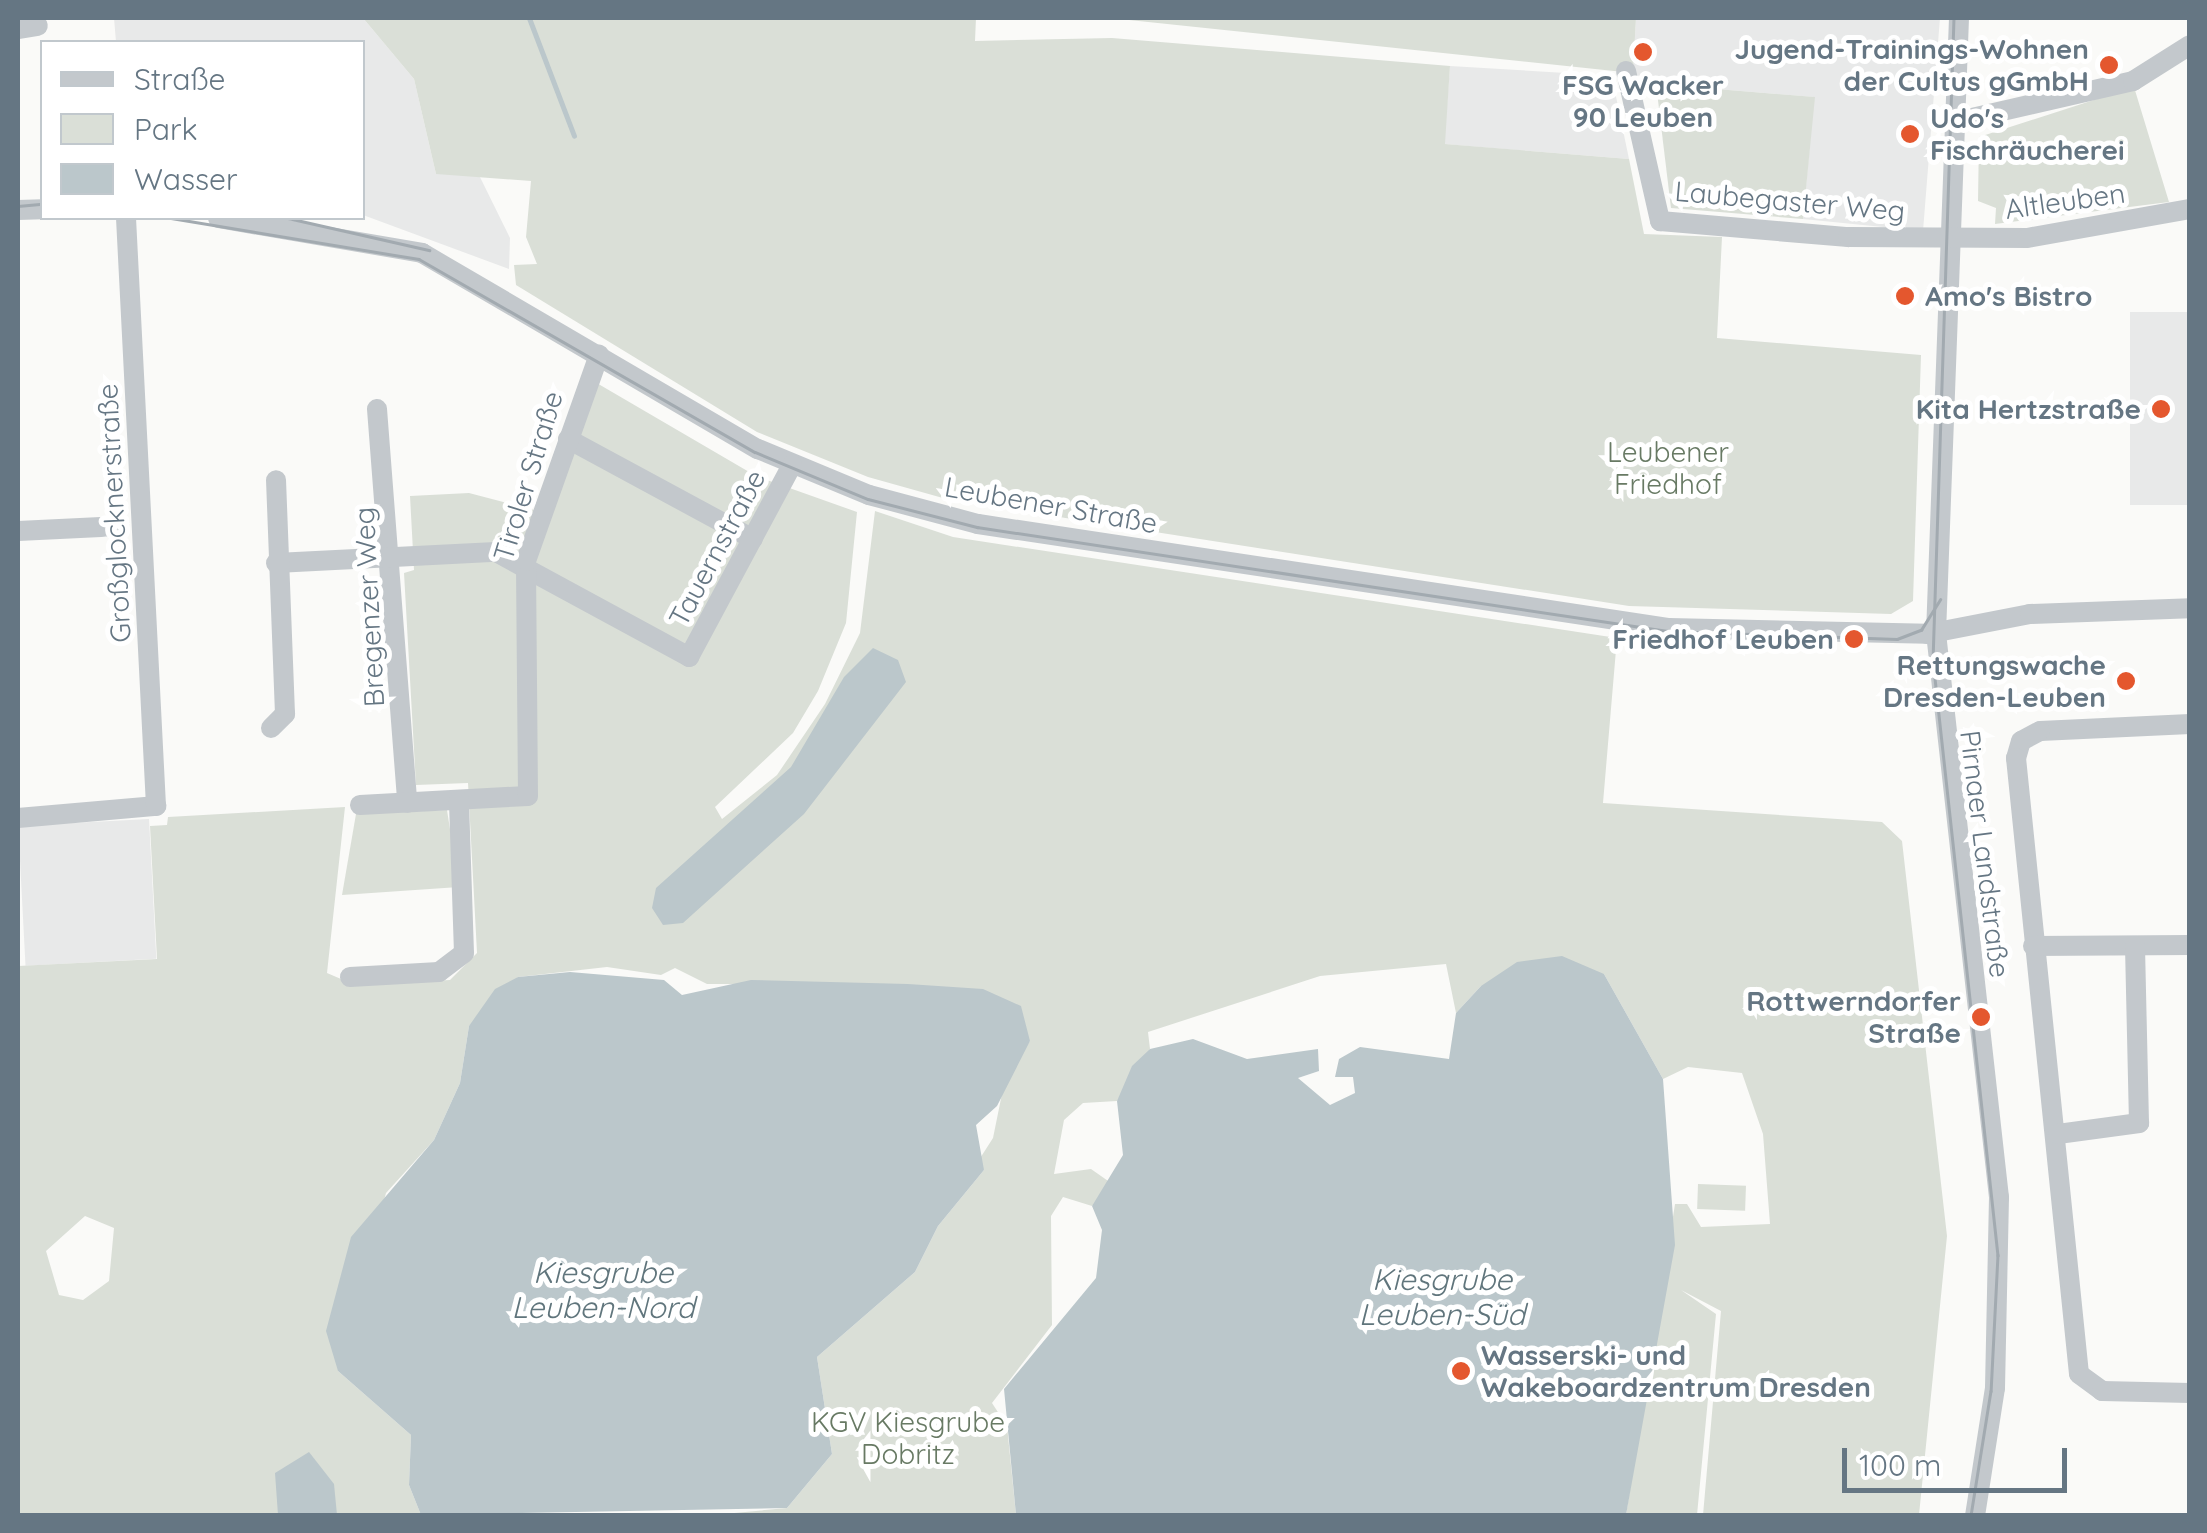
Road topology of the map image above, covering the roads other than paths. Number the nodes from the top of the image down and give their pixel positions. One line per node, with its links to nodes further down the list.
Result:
1 (1958, 18): 4 (street, Pirnaer Landstraße)
2 (2190, 45): 4 (street)
3 (1626, 71): 8 (street, Laubegaster Weg)
4 (1950, 123): 8 (street, Pirnaer Landstraße)
5 (2190, 208): 8 (street, Altleuben)
6 (126, 220): 27 (street, Großglocknerstraße)
7 (230, 220): 9 (street, Leubener Straße)
8 (1946, 240): 21 (street, Pirnaer Landstraße)
9 (599, 355): 11 (street, Tiroler Straße); 12 (street, Leubener Straße)
10 (378, 409): 17 (street, Bregenzer Weg)
11 (568, 439): 16 (street); 18 (street, Tiroler Straße)
12 (792, 465): 16 (street, Tauernstraße); 21 (street, Leubener Straße)
13 (276, 480): 19 (street)
14 (101, 527): 15 (street)
15 (18, 531)
16 (753, 539): 18 (street, Tauernstraße)
17 (394, 557): 18 (street); 19 (street); 25 (street, Bregenzer Weg)
18 (526, 562): 24 (street, Tiroler Straße)
19 (276, 563): 23 (street)
20 (2189, 614): 21 (street, Leubener Straße)
21 (1936, 633): 35 (street, Pirnaer Landstraße)
22 (2190, 724): 29 (street)
23 (270, 728)
24 (459, 800): 25 (street); 31 (street)
25 (407, 803): 26 (street)
26 (360, 804)
27 (18, 818)
28 (2190, 945): 30 (street)
29 (2033, 946): 30 (street); 32 (street)
30 (2134, 946): 32 (street)
31 (350, 977)
32 (2058, 1134): 33 (street)
33 (2189, 1393): 34 (street)
34 (2190, 1412)
35 (1975, 1516)

